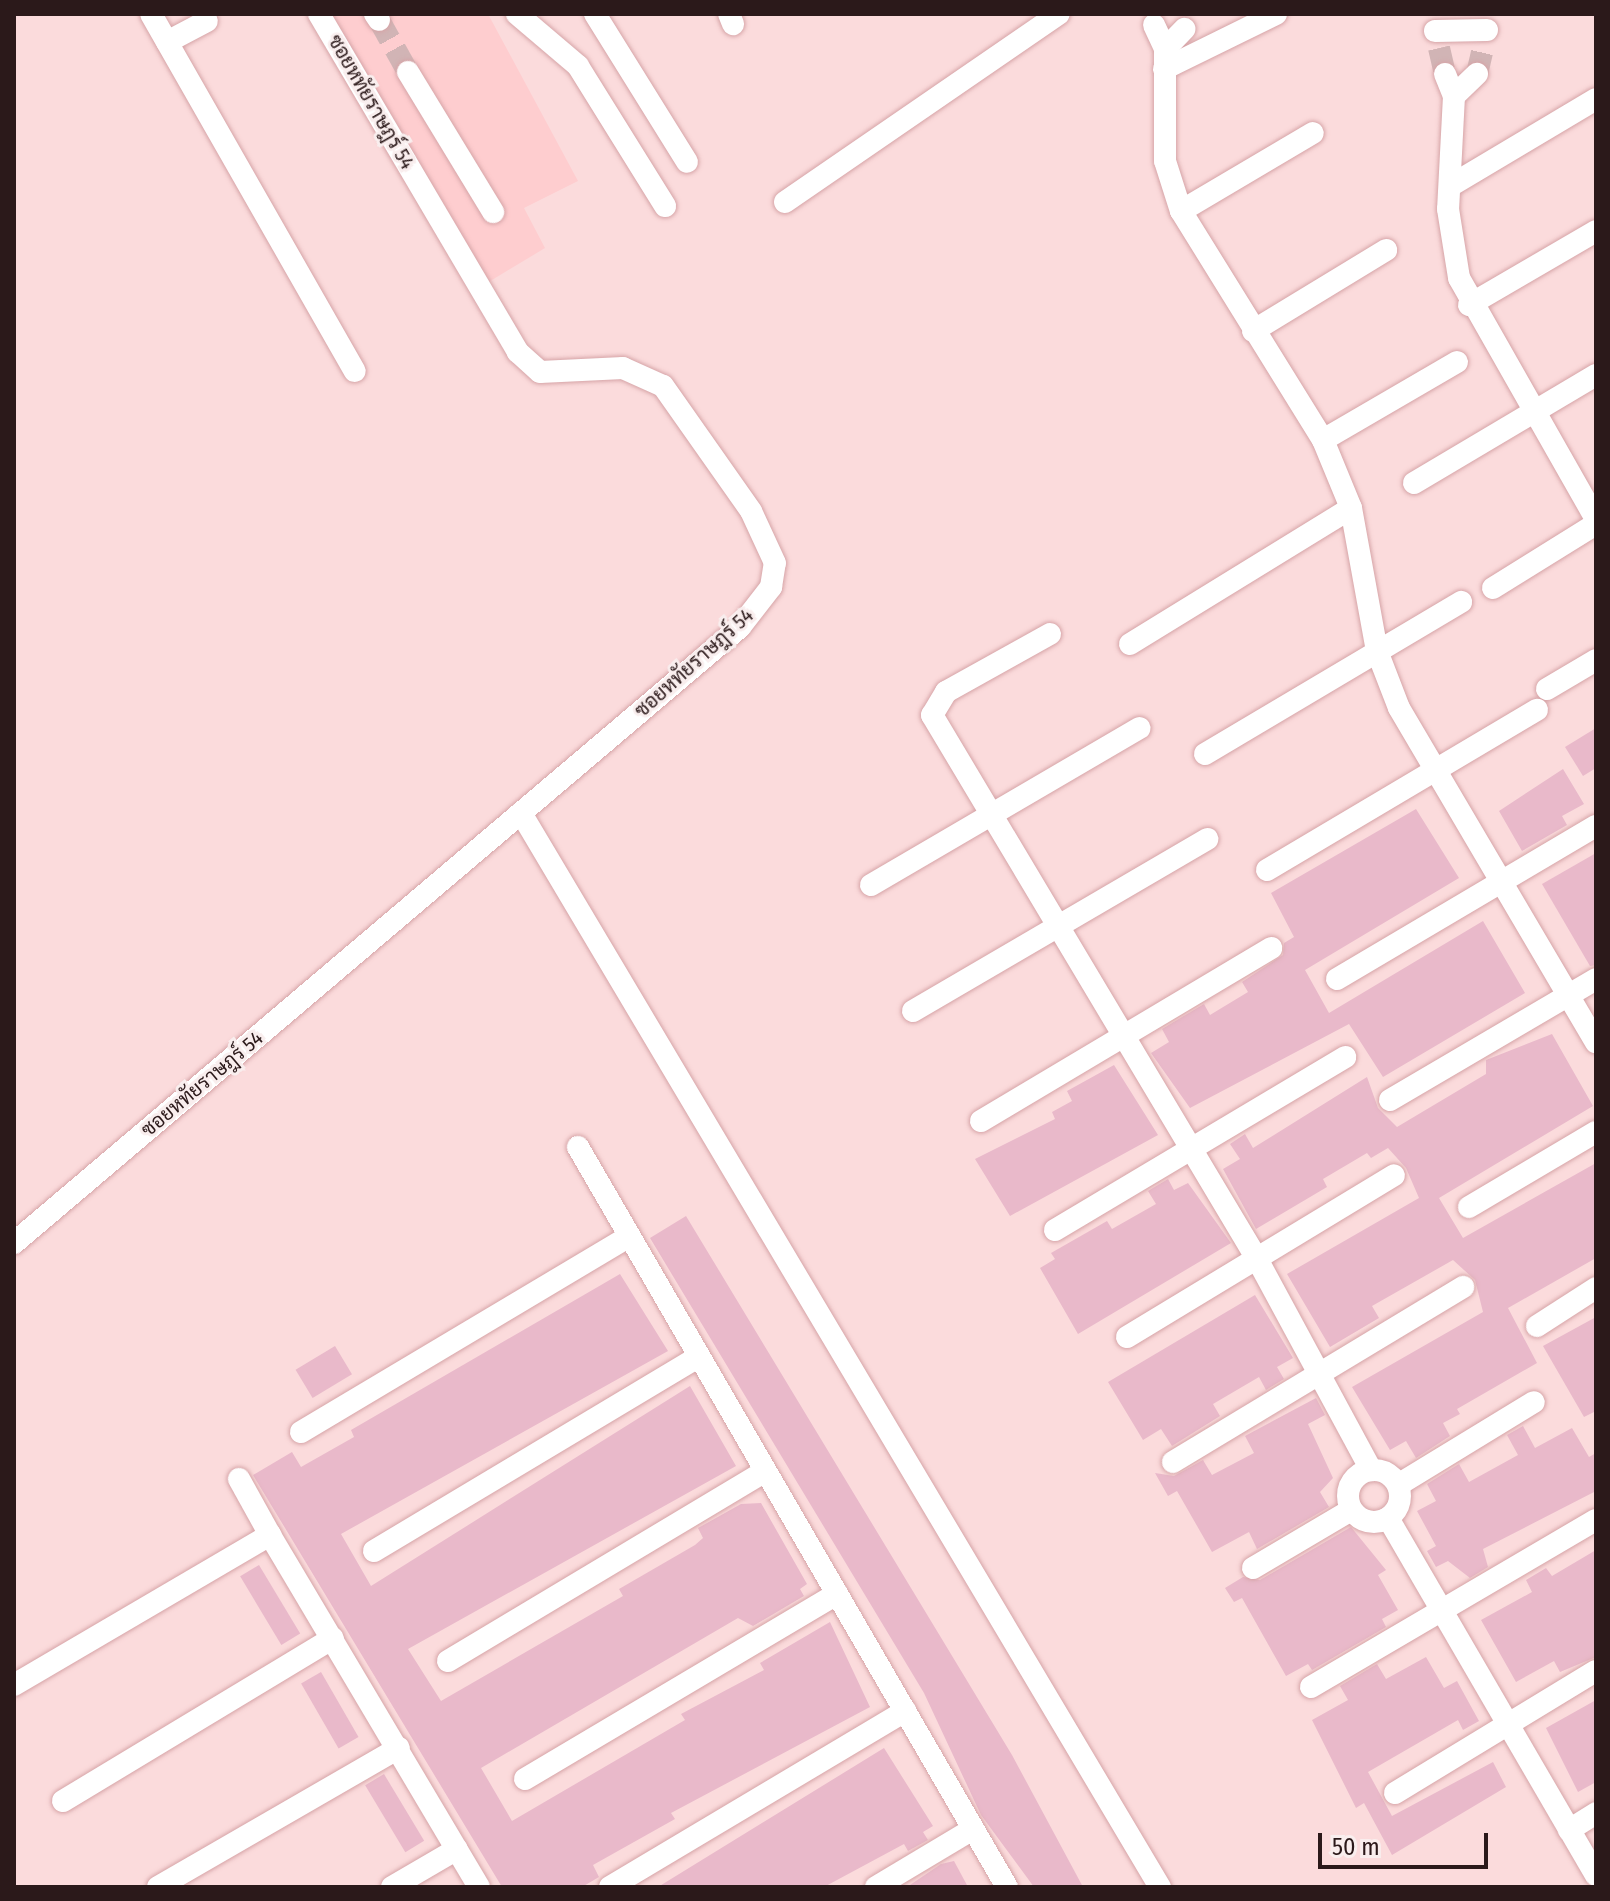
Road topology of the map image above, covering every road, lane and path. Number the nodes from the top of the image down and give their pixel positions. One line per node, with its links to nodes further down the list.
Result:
1 (151, 14): 12 (street)
2 (319, 14): 49 (street, ซอยหทัยราษฎร์ 54)
3 (517, 14): 23 (street)
4 (595, 14): 20 (street)
5 (1059, 14): 22 (street)
6 (1276, 14): 13 (street)
7 (207, 21): 12 (street)
8 (1154, 25): 13 (street)
9 (1184, 29): 13 (street)
10 (1487, 29): 11 (street)
11 (1435, 31)
12 (167, 42): 31 (street)
13 (1164, 59): 24 (street)
14 (408, 72): 25 (street)
15 (1445, 74): 17 (street)
16 (1477, 74): 17 (street)
17 (1454, 96): 21 (street)
18 (1596, 99): 21 (street)
19 (1313, 133): 24 (street)
20 (687, 162)
21 (1450, 186): 28 (street)
22 (785, 202)
23 (665, 206)
24 (1181, 211): 29 (street)
25 (493, 212)
26 (1596, 231): 28 (street)
27 (1386, 250): 29 (street)
28 (1469, 305): 33 (street)
29 (1253, 331): 34 (street)
30 (1457, 362): 34 (street)
31 (355, 371)
32 (1596, 375): 33 (street)
33 (1533, 412): 35 (street); 37 (street)
34 (1323, 440): 36 (street)
35 (1414, 483)
36 (1351, 508): 41 (street); 42 (street)
37 (1596, 522): 38 (street)
38 (1493, 588)
39 (1461, 602): 42 (street)
40 (1050, 634): 50 (street)
41 (1130, 644)
42 (1377, 651): 47 (street); 48 (street)
43 (1596, 660): 44 (street)
44 (1547, 689)
45 (1537, 710): 48 (street)
46 (1140, 728): 50 (street)
47 (1205, 754)
48 (1432, 771): 53 (street); 54 (street)
49 (521, 813): 74 (street, ซอยหทัยราษฎร์ 54); 119 (street)
50 (991, 817): 55 (street); 56 (street)
51 (1596, 826): 54 (street)
52 (1207, 839): 56 (street)
53 (1267, 870)
54 (1500, 883): 58 (street); 60 (street)
55 (871, 885)
56 (1057, 926): 61 (street); 62 (street)
57 (1271, 948): 62 (street)
58 (1337, 979)
59 (1596, 979): 60 (street)
60 (1567, 995): 63 (street); 65 (street)
61 (913, 1011)
62 (1124, 1037): 66 (street); 69 (street)
63 (1596, 1042)
64 (1345, 1057): 69 (street)
65 (1390, 1100)
66 (981, 1121)
67 (1596, 1132): 71 (street)
68 (578, 1147): 73 (street)
69 (1189, 1149): 72 (street); 75 (street)
70 (1394, 1175): 75 (street)
71 (1469, 1207)
72 (1055, 1230)
73 (628, 1237): 80 (street); 83 (street)
74 (14, 1243)
75 (1257, 1259): 79 (street); 81 (street)
76 (1463, 1287): 81 (street)
77 (1596, 1288): 78 (street)
78 (1537, 1326)
79 (1127, 1337)
80 (696, 1358): 86 (street); 93 (street)
81 (1321, 1375): 84 (street); 85 (street)
82 (1534, 1402): 88 (street)
83 (301, 1432)
84 (1173, 1462)
85 (1371, 1470): 88 (street); 89 (street)
86 (764, 1472): 95 (street); 98 (street)
87 (239, 1479): 92 (street)
88 (1398, 1485): 90 (street)
89 (1351, 1510): 90 (street); 94 (street)
90 (1388, 1518): 96 (street)
91 (1596, 1520): 96 (street)
92 (270, 1535): 97 (street); 100 (street)
93 (374, 1551)
94 (1253, 1568)
95 (837, 1594): 102 (street); 105 (street)
96 (1440, 1614): 101 (street); 103 (street)
97 (333, 1638): 104 (street); 107 (street)
98 (448, 1661)
99 (1596, 1671): 103 (street)
100 (14, 1685)
101 (1311, 1687)
102 (905, 1711): 109 (street); 116 (street)
103 (1507, 1725): 106 (street); 110 (street)
104 (399, 1748): 111 (street); 113 (street)
105 (525, 1779)
106 (1395, 1793)
107 (63, 1801)
108 (1596, 1813): 110 (street)
109 (973, 1829): 117 (street); 118 (street)
110 (1569, 1830): 112 (street)
111 (457, 1849): 114 (street); 115 (street)
112 (1596, 1875)
113 (158, 1887)
114 (392, 1887)
115 (479, 1887)
116 (610, 1887)
117 (876, 1887)
118 (1007, 1887)
119 (1160, 1887)

